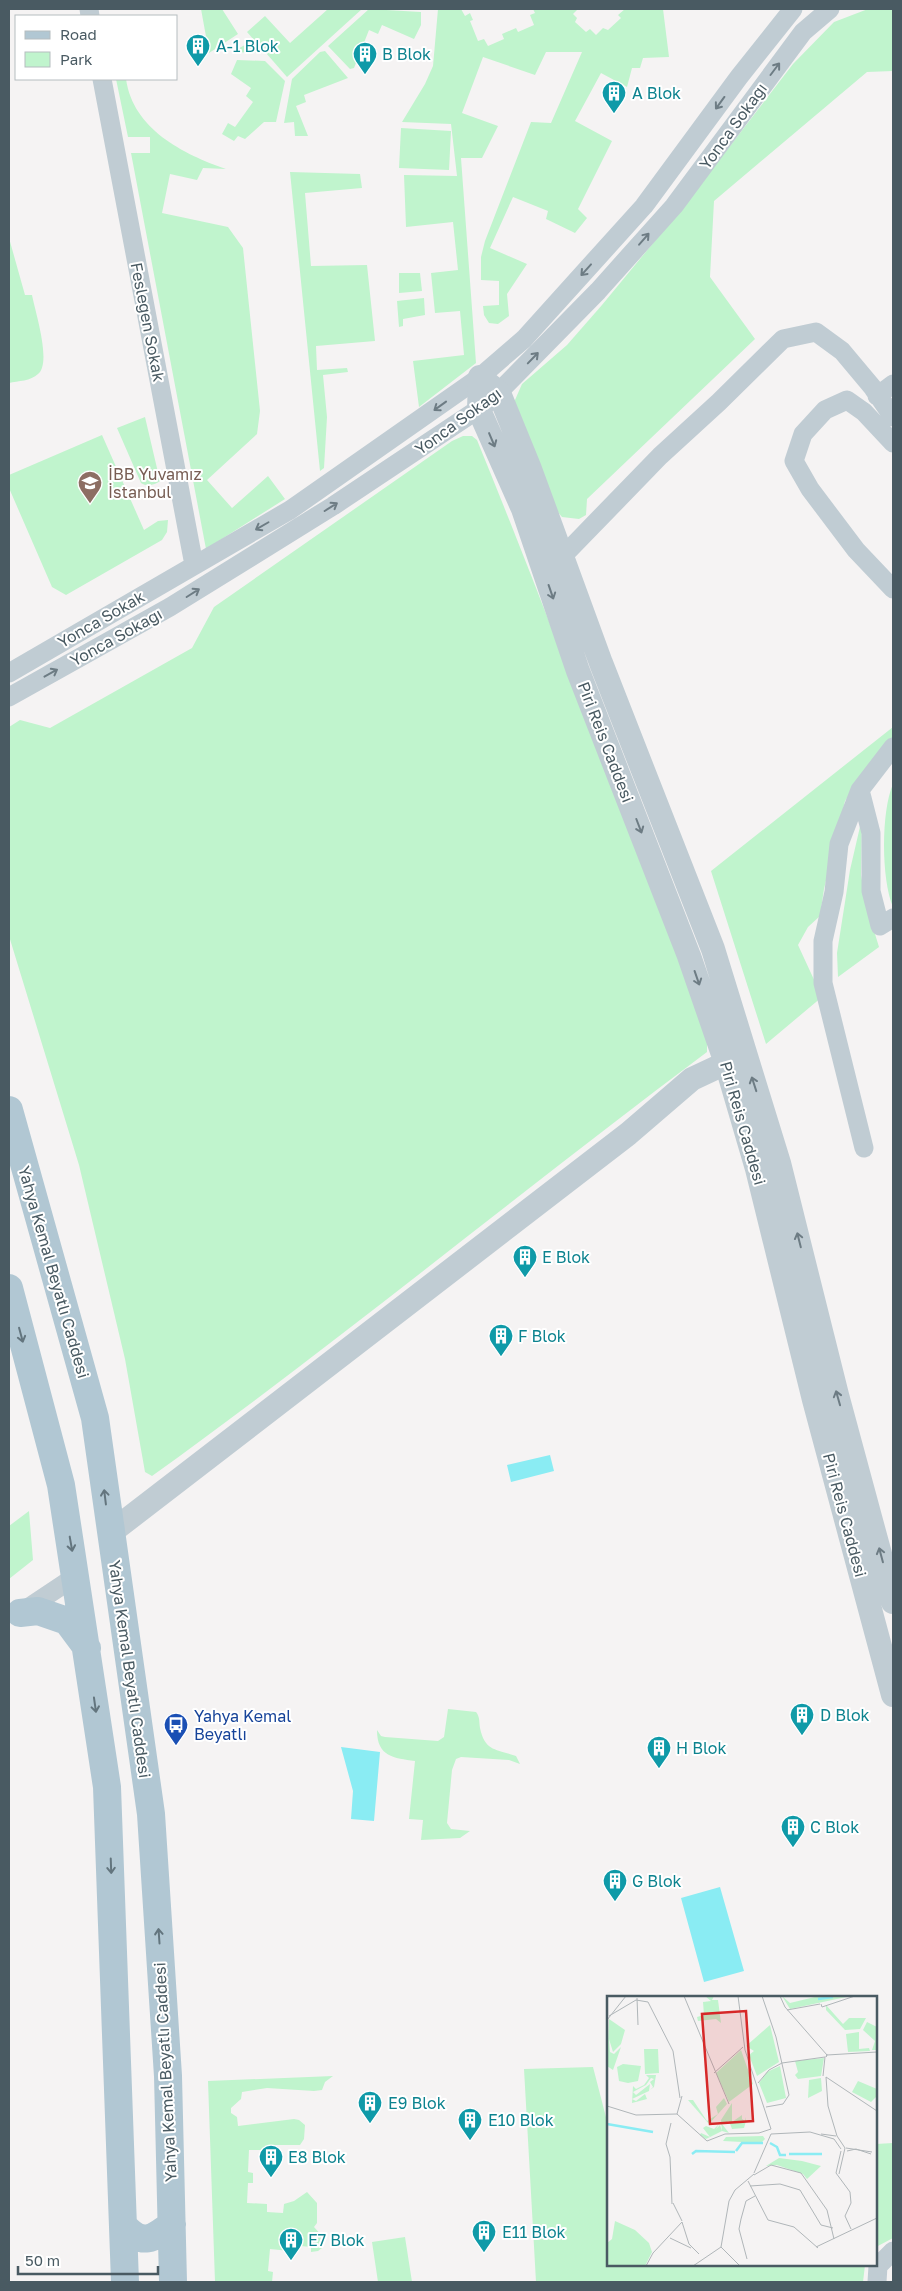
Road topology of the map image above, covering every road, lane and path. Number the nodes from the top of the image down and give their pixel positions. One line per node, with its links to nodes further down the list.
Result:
1 (793, 9): 4 (street, Yonca Sokağı, one-way to 4)
2 (830, 9): 6 (street, Yonca Sokağı, one-way to 2)
3 (102, 80): 12 (street, Fesleğen Sokak)
4 (480, 377): 6 (street, Piri Reis Caddesi); 8 (street, Piri Reis Caddesi); 12 (street, Yonca Sokağı, one-way to 12)
5 (893, 384): 7 (street)
6 (499, 393): 8 (street, Yonca Sokağı); 11 (street, Piri Reis Caddesi)
7 (877, 396): 9 (street); 11 (street)
8 (479, 410): 11 (street, Piri Reis Caddesi, one-way to 11); 15 (street, Yonca Sokağı, one-way to 8)
9 (893, 417)
10 (893, 444): 13 (street)
11 (553, 561): 19 (street, Piri Reis Caddesi)
12 (194, 565): 14 (street, Yonca Sokak)
13 (893, 590)
14 (9, 672)
15 (9, 697)
16 (893, 747): 17 (street)
17 (860, 790): 18 (street); 21 (street)
18 (893, 918)
19 (736, 1059): 23 (street); 25 (street, Piri Reis Caddesi, one-way to 19); 28 (street, Piri Reis Caddesi)
20 (10, 1117): 23 (main road, Yahya Kemal Beyatlı Caddesi, one-way to 20)
21 (864, 1148)
22 (9, 1288): 24 (main road, one-way to 24)
23 (110, 1533): 29 (main road, Yahya Kemal Beyatlı Caddesi, one-way to 23)
24 (76, 1576): 26 (street); 27 (main road)
25 (893, 1602)
26 (14, 1617): 27 (main road)
27 (87, 1648): 30 (main road, one-way to 30)
28 (893, 1695)
29 (172, 2224): 30 (main road); 33 (main road, Yahya Kemal Beyatlı Caddesi)
30 (123, 2225): 32 (main road)
31 (893, 2251): 34 (street)
32 (125, 2282)
33 (173, 2282)
34 (877, 2282)

